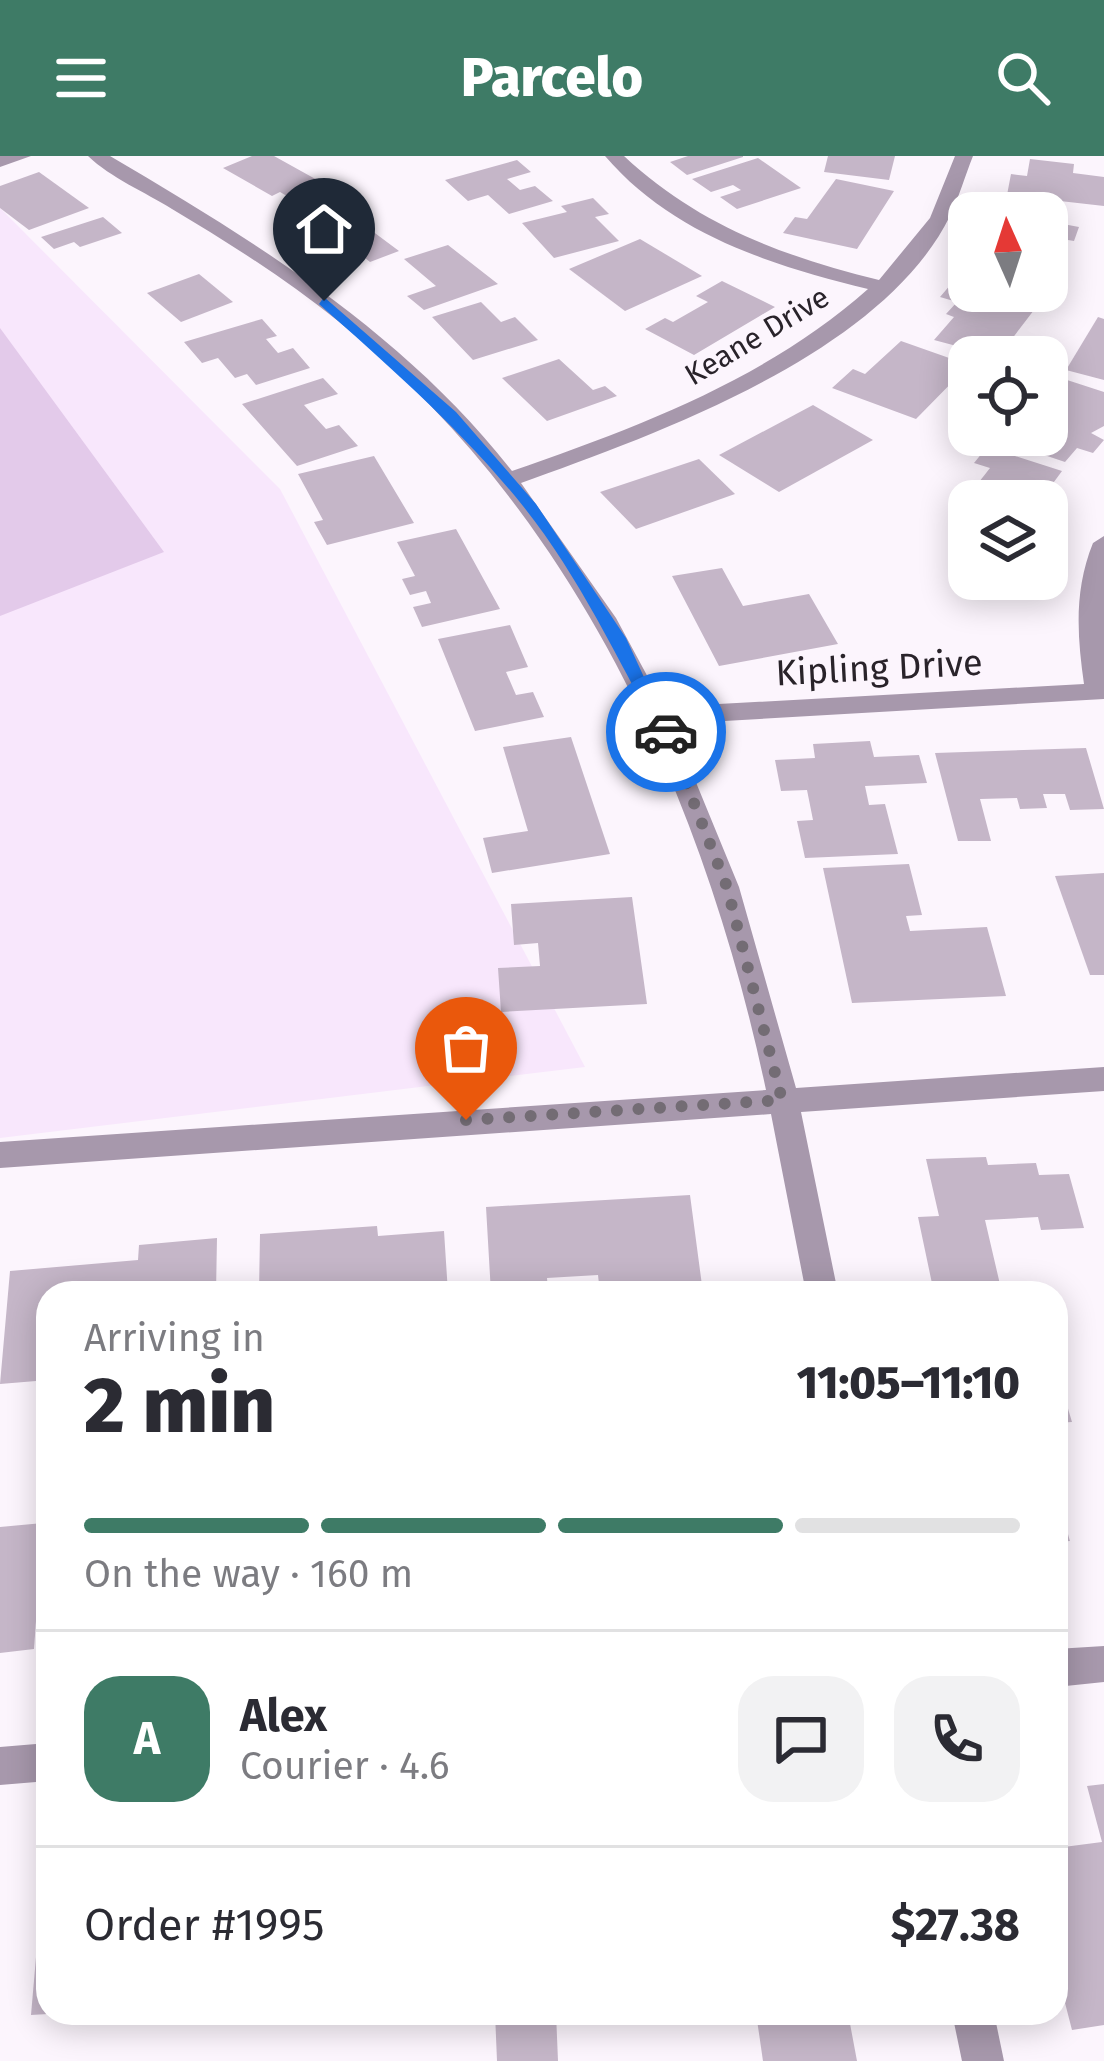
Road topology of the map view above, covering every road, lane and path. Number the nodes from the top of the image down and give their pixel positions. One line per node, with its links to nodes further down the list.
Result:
1 (22, 156): 5 (street)
2 (97, 156): 7 (street)
3 (614, 156): 6 (street)
4 (964, 156): 6 (street, Keane Drive)
5 (0, 162)
6 (882, 286): 7 (street, Keane Drive)
7 (509, 480): 10 (street)
8 (1104, 543): 9 (street)
9 (1101, 691): 10 (street, Kipling Drive)
10 (658, 716): 12 (street)
11 (1104, 1079): 12 (street)
12 (782, 1100): 13 (street); 14 (street)
13 (0, 1155)
14 (820, 1281)
15 (1104, 1664): 16 (street)
16 (1068, 1667)
17 (36, 1763): 18 (street)
18 (0, 1766)
19 (976, 2025): 20 (street)
20 (983, 2061)

